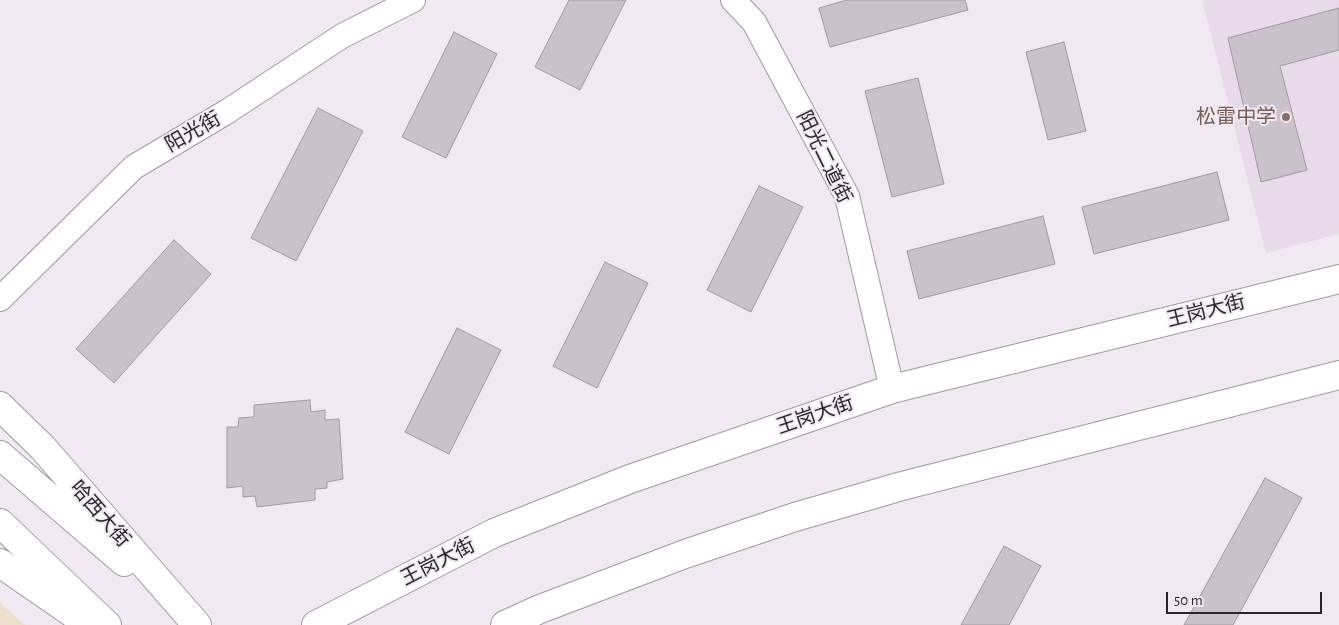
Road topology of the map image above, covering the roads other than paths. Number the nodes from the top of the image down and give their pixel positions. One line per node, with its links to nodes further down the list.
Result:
1 (413, 0): 4 (street, 阳光街)
2 (733, 0): 6 (street, 阳光二道街)
3 (1339, 279): 6 (main road, 王岗大街)
4 (0, 299)
5 (1339, 375): 15 (main road)
6 (892, 389): 14 (main road, 王岗大街)
7 (0, 406): 13 (main road, 哈西大街)
8 (0, 455): 13 (main road, 哈西大街)
9 (0, 523): 12 (main road)
10 (0, 563): 11 (main road)
11 (90, 625)
12 (107, 625)
13 (197, 625)
14 (316, 625)
15 (505, 625)

